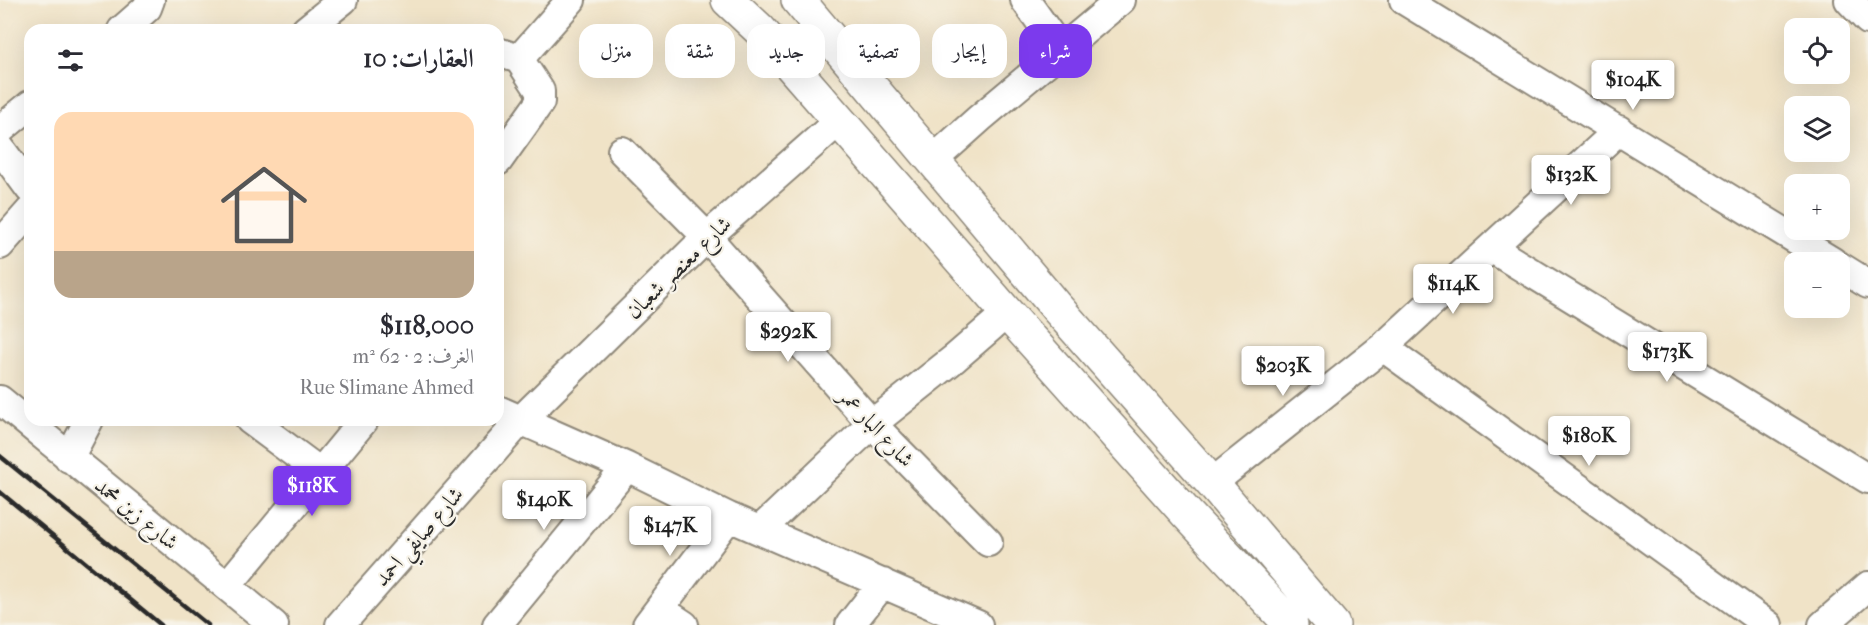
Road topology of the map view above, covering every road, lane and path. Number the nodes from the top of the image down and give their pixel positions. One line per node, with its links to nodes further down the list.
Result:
1 (150, 0): 11 (street)
2 (343, 0): 12 (street)
3 (571, 0): 15 (street)
4 (728, 0): 18 (main road)
5 (798, 0): 24 (main road)
6 (1025, 0): 13 (street)
7 (1121, 0): 14 (street)
8 (1404, 0): 20 (street)
9 (1849, 0): 10 (street)
10 (1868, 20)
11 (129, 24)
12 (313, 24)
13 (1042, 24)
14 (1091, 24)
15 (508, 56): 23 (street)
16 (1027, 78): 24 (street)
17 (24, 110): 19 (street)
18 (840, 120): 27 (street, شارع معنصر شعبان); 33 (main road)
19 (0, 130)
20 (1619, 130): 29 (street); 30 (street)
21 (0, 148): 25 (street)
22 (622, 151): 27 (street, شارع البار عمر)
23 (504, 153)
24 (933, 160): 48 (main road)
25 (24, 181)
26 (24, 218): 28 (street)
27 (707, 237): 36 (street, شارع معنصر شعبان); 38 (street, شارع البار عمر)
28 (0, 245)
29 (1491, 248): 34 (street); 47 (street)
30 (1817, 252)
31 (1850, 273): 32 (street)
32 (1868, 284)
33 (1007, 313): 38 (street); 62 (main road)
34 (1383, 347): 48 (street); 64 (street)
35 (0, 400): 37 (street, شارع زين محمد)
36 (509, 415): 45 (street)
37 (24, 420)
38 (872, 424): 50 (street); 51 (street, شارع البار عمر)
39 (31, 426): 44 (street, شارع زين محمد)
40 (86, 426): 44 (street)
41 (258, 426): 46 (street)
42 (359, 426): 46 (street)
43 (500, 426): 57 (street, شارع صايفي احمد)
44 (69, 458): 53 (street, شارع زين محمد)
45 (627, 467): 49 (street); 58 (street)
46 (320, 472): 53 (street)
47 (1868, 479)
48 (1212, 483): 63 (main road)
49 (729, 517): 50 (street); 55 (street)
50 (760, 530): 52 (street)
51 (988, 542)
52 (883, 583): 60 (street); 61 (street)
53 (227, 586): 56 (street, شارع زين محمد)
54 (1868, 586): 65 (street)
55 (654, 617): 59 (street)
56 (274, 625)
57 (340, 625)
58 (497, 625)
59 (684, 625)
60 (850, 625)
61 (978, 625)
62 (1291, 625)
63 (1334, 625)
64 (1768, 625)
65 (1823, 625)

